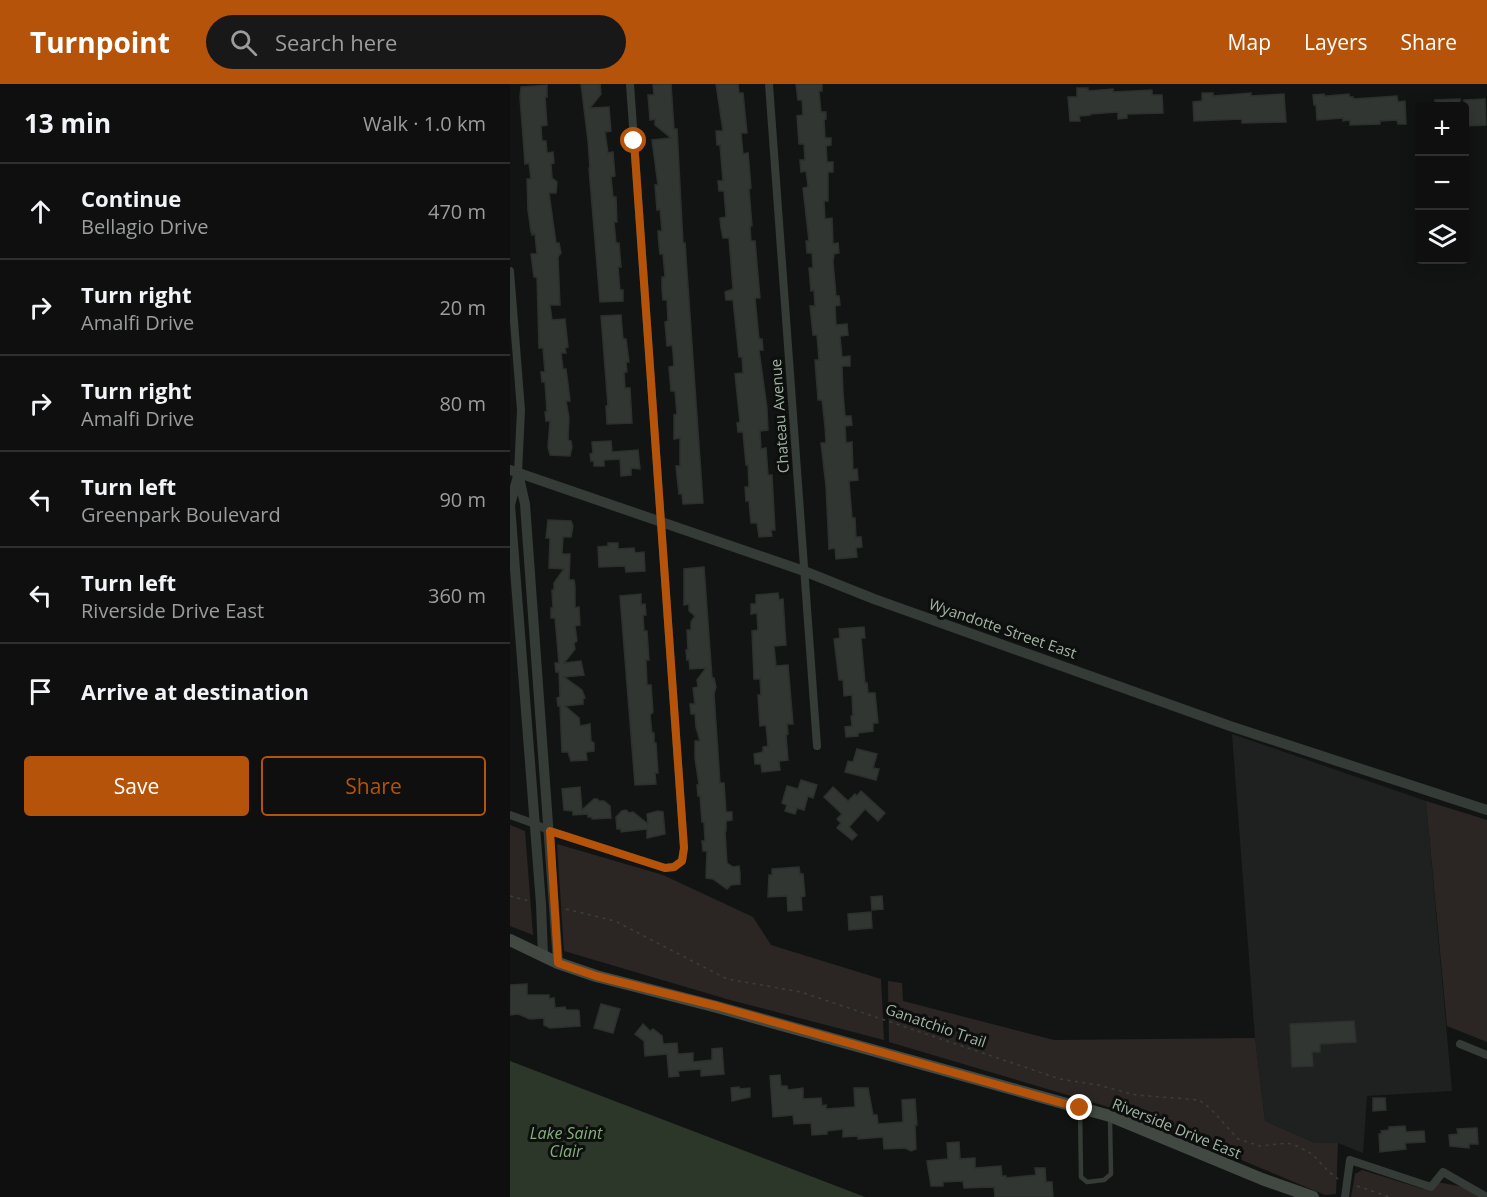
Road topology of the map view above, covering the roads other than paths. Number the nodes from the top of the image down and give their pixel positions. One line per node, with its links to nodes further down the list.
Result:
1 (630, 84): 5 (street)
2 (769, 84): 6 (street, Chateau Avenue)
3 (510, 271): 4 (street)
4 (514, 472): 5 (street, Wyandotte Street East); 10 (street); 11 (street)
5 (660, 522): 6 (street, Wyandotte Street East); 11 (street)
6 (804, 571): 7 (street, Chateau Avenue); 8 (street, Wyandotte Street East)
7 (817, 746)
8 (1487, 810)
9 (510, 815): 10 (street)
10 (535, 824): 11 (street); 13 (street)
11 (550, 831): 14 (street)
12 (510, 940): 13 (main road, Riverside Drive East)
13 (543, 956): 14 (main road, Riverside Drive East)
14 (558, 963): 17 (main road, Riverside Drive East)
15 (1460, 1044): 16 (street)
16 (1487, 1055)
17 (1080, 1108): 18 (main road, Riverside Drive East); 18 (lane)
18 (1110, 1116): 19 (main road, Riverside Drive East)
19 (1313, 1197)
20 (1345, 1197): 21 (street)
21 (1487, 1197)

